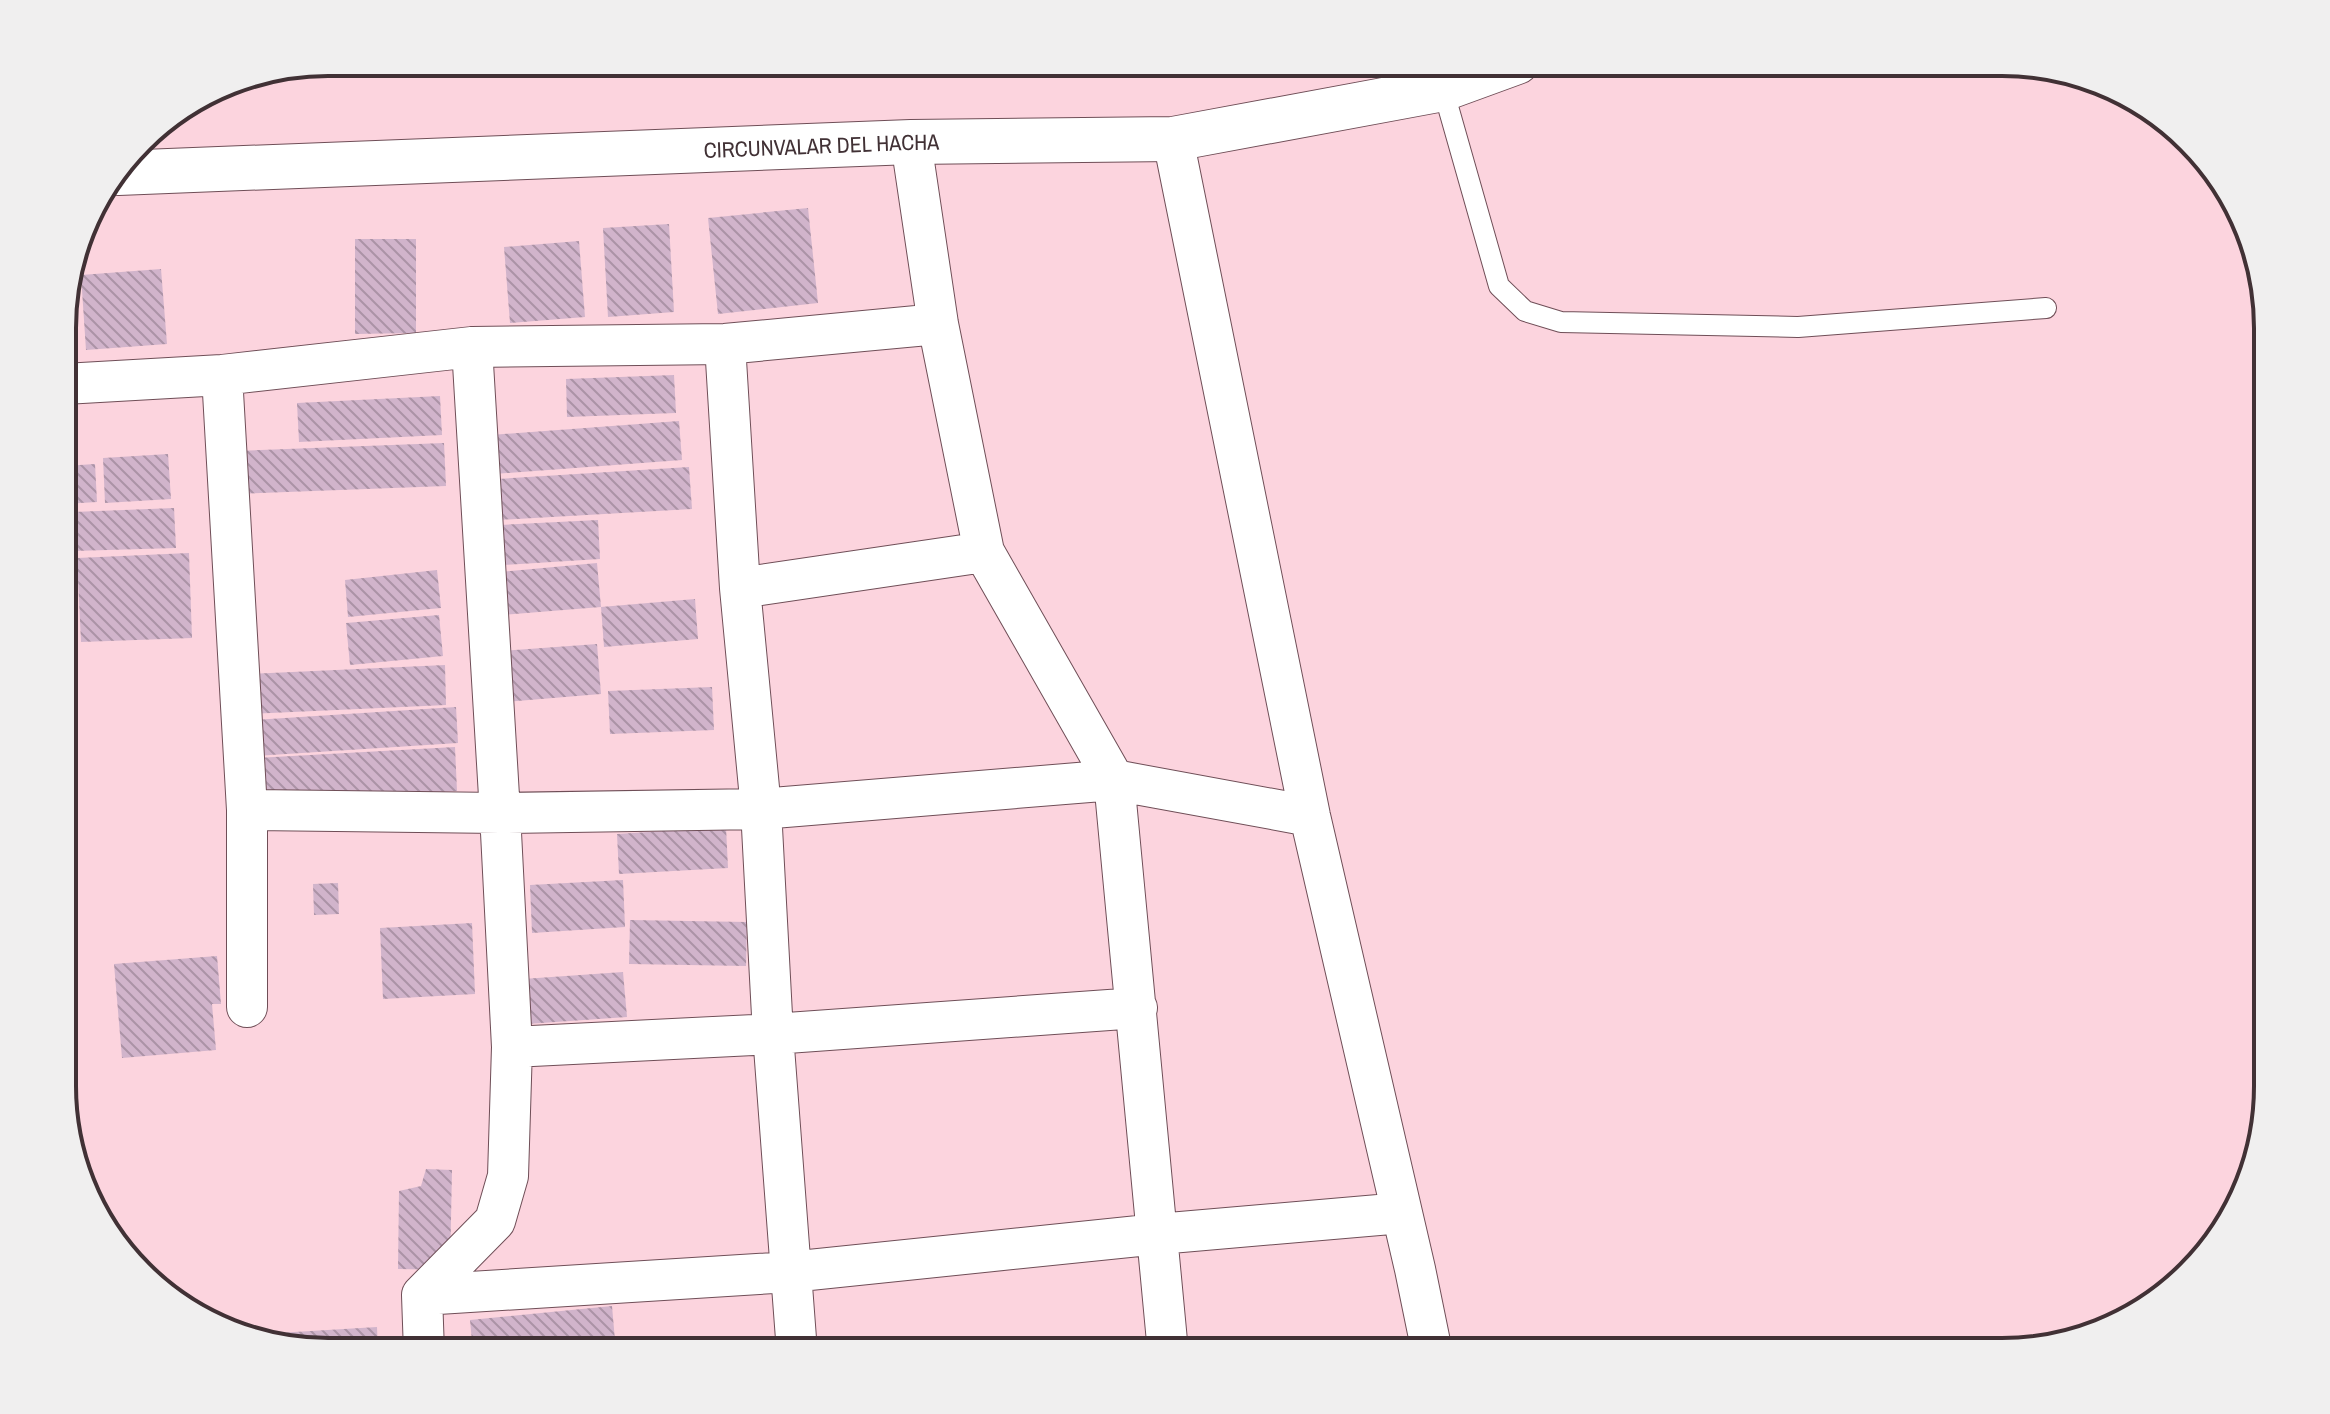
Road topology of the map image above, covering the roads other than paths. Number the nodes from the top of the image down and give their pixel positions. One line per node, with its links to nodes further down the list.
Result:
1 (1436, 76): 3 (main road, CIRCUNVALAR DEL HACHA)
2 (1440, 76): 6 (lane)
3 (1173, 139): 4 (main road, CIRCUNVALAR DEL HACHA); 18 (street)
4 (911, 142): 5 (main road, CIRCUNVALAR DEL HACHA); 7 (street)
5 (130, 173)
6 (2046, 308)
7 (938, 324): 8 (street); 12 (street)
8 (725, 344): 9 (street); 13 (street)
9 (472, 347): 10 (street); 17 (street)
10 (222, 375): 11 (street); 16 (street)
11 (76, 383)
12 (984, 552): 13 (street); 14 (street)
13 (740, 588): 15 (street)
14 (1114, 780): 15 (street); 18 (street); 20 (street)
15 (761, 809): 17 (street); 21 (street)
16 (247, 810): 17 (street); 19 (street)
17 (500, 813): 22 (street)
18 (1310, 816): 23 (street)
19 (247, 1007)
20 (1137, 1008): 21 (street); 24 (street)
21 (773, 1034): 22 (street); 25 (street)
22 (512, 1047): 26 (street)
23 (1402, 1213): 24 (street); 27 (street)
24 (1158, 1234): 25 (street); 30 (street)
25 (790, 1272): 26 (street); 29 (street)
26 (422, 1295): 28 (street)
27 (1429, 1337)
28 (424, 1338)
29 (796, 1338)
30 (1167, 1338)

